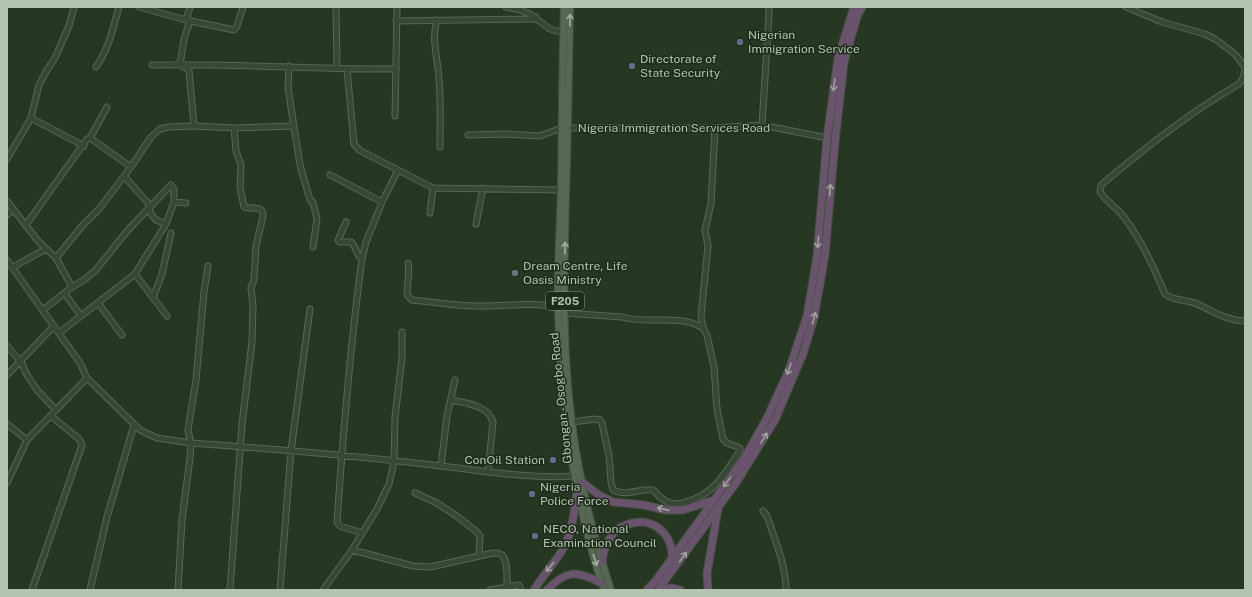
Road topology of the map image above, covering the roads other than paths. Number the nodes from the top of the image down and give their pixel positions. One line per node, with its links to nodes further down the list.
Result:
1 (74, 7): 31 (street)
2 (119, 7): 23 (street)
3 (140, 7): 16 (street)
4 (190, 7): 16 (street)
5 (243, 7): 16 (street)
6 (336, 7): 25 (street)
7 (397, 7): 18 (street)
8 (506, 7): 15 (street)
9 (564, 7): 19 (main road, Gbongan - Osogbo Road / F205)
10 (570, 7): 36 (main road, Gbongan - Osogbo Road / F205, one-way to 10)
11 (769, 7): 32 (street)
12 (854, 7): 40 (highway, one-way to 40)
13 (862, 7): 116 (highway, one-way to 13)
14 (1126, 7): 24 (street)
15 (536, 17): 17 (street); 19 (street)
16 (188, 20): 20 (street)
17 (437, 20): 18 (street); 42 (street)
18 (396, 21): 27 (street)
19 (563, 33): 36 (main road, Gbongan - Osogbo Road / F205)
20 (180, 64): 21 (street); 22 (street); 33 (street)
21 (152, 65)
22 (289, 66): 25 (street); 34 (street)
23 (96, 67)
24 (1245, 67)
25 (337, 68): 26 (street)
26 (347, 69): 27 (street); 45 (street)
27 (395, 69): 30 (street)
28 (1245, 70): 84 (street)
29 (107, 107): 39 (street)
30 (395, 116)
31 (31, 118): 41 (street); 43 (street)
32 (762, 125): 37 (street, Nigeria Immigration Services Road); 40 (street, Nigeria Immigration Services Road)
33 (194, 126): 35 (street); 44 (street)
34 (294, 126): 35 (street); 64 (street)
35 (234, 128): 104 (street)
36 (565, 128): 37 (street, Nigeria Immigration Services Road); 38 (street, Nigeria Immigration Services Road); 50 (main road, Gbongan - Osogbo Road / F205); 80 (main road, Gbongan - Osogbo Road / F205, one-way to 36)
37 (715, 128): 83 (street)
38 (468, 135)
39 (90, 138): 41 (street); 44 (street)
40 (826, 138): 115 (highway, one-way to 115)
41 (84, 146): 62 (street)
42 (440, 147)
43 (7, 159)
44 (131, 167): 47 (street)
45 (398, 170): 48 (street); 51 (street)
46 (330, 175): 51 (street)
47 (124, 176): 55 (street); 66 (street)
48 (433, 188): 49 (street); 57 (street)
49 (483, 188): 50 (street); 61 (street)
50 (561, 190): 77 (main road, Gbongan - Osogbo Road / F205)
51 (383, 200): 68 (street)
52 (7, 201): 56 (street)
53 (174, 202): 54 (street); 55 (street); 60 (street)
54 (186, 203)
55 (149, 208): 60 (street); 73 (street)
56 (13, 209): 58 (street); 62 (street)
57 (430, 213)
58 (7, 215)
59 (346, 222): 68 (street)
60 (166, 224): 72 (street)
61 (476, 224)
62 (26, 225): 65 (street)
63 (171, 233): 75 (street)
64 (313, 247)
65 (46, 249): 66 (street); 71 (street)
66 (56, 258): 73 (street)
67 (7, 260): 71 (street)
68 (362, 260): 106 (street)
69 (408, 263): 77 (street)
70 (208, 266): 103 (street)
71 (13, 267): 79 (street)
72 (135, 274): 75 (street); 76 (street)
73 (72, 287): 74 (street)
74 (65, 294): 79 (street); 81 (street)
75 (153, 298): 82 (street)
76 (98, 303): 81 (street); 90 (street)
77 (558, 308): 110 (main road, Gbongan - Osogbo Road / F205)
78 (310, 309): 105 (street)
79 (43, 310): 86 (street)
80 (565, 313): 85 (street); 99 (main road, Gbongan - Osogbo Road / F205)
81 (81, 316): 89 (street)
82 (167, 316)
83 (701, 316): 85 (street); 87 (street)
84 (1245, 321)
85 (691, 322): 87 (street)
86 (54, 326): 89 (street); 92 (street)
87 (703, 328): 99 (street)
88 (402, 332): 107 (street)
89 (60, 333): 94 (street)
90 (122, 334)
91 (7, 346): 92 (street)
92 (21, 362): 93 (street); 97 (street)
93 (7, 375)
94 (87, 378): 97 (street); 101 (street)
95 (455, 380): 96 (street)
96 (451, 400): 108 (street); 109 (street)
97 (56, 410): 98 (street)
98 (51, 416): 102 (street); 125 (street)
99 (572, 422): 112 (main road, Gbongan - Osogbo Road / F205)
100 (7, 424): 102 (street)
101 (134, 425): 103 (street); 126 (street)
102 (27, 440): 111 (street)
103 (191, 443): 104 (street); 127 (street)
104 (241, 447): 105 (street); 128 (street)
105 (291, 451): 106 (street); 129 (street)
106 (341, 456): 107 (street); 118 (street)
107 (394, 462): 108 (street); 118 (street)
108 (440, 466): 109 (street)
109 (488, 472): 110 (street)
110 (574, 476): 113 (main road, Gbongan - Osogbo Road / F205)
111 (7, 482)
112 (582, 482): 115 (highway, one-way to 112); 122 (main road, Gbongan - Osogbo Road / F205)
113 (576, 492): 123 (main road, Gbongan - Osogbo Road / F205, one-way to 123); 133 (highway, one-way to 133)
114 (415, 493): 120 (street)
115 (714, 500): 121 (highway)
116 (718, 508): 138 (highway, one-way to 116); 141 (highway)
117 (763, 511): 142 (street)
118 (362, 532): 119 (street)
119 (352, 550): 120 (street); 130 (street)
120 (479, 556): 124 (street)
121 (672, 559): 122 (highway); 137 (highway)
122 (602, 562): 136 (main road, Gbongan - Osogbo Road / F205)
123 (601, 583): 134 (highway); 135 (main road, Gbongan - Osogbo Road / F205)
124 (507, 587): 131 (street); 132 (street)
125 (32, 590)
126 (90, 590)
127 (178, 590)
128 (230, 590)
129 (280, 590)
130 (324, 590)
131 (490, 590)
132 (521, 590)
133 (534, 590)
134 (547, 590)
135 (604, 590)
136 (611, 590)
137 (647, 590)
138 (658, 590)
139 (662, 590): 140 (highway)
140 (680, 590)
141 (708, 590)
142 (786, 590)

